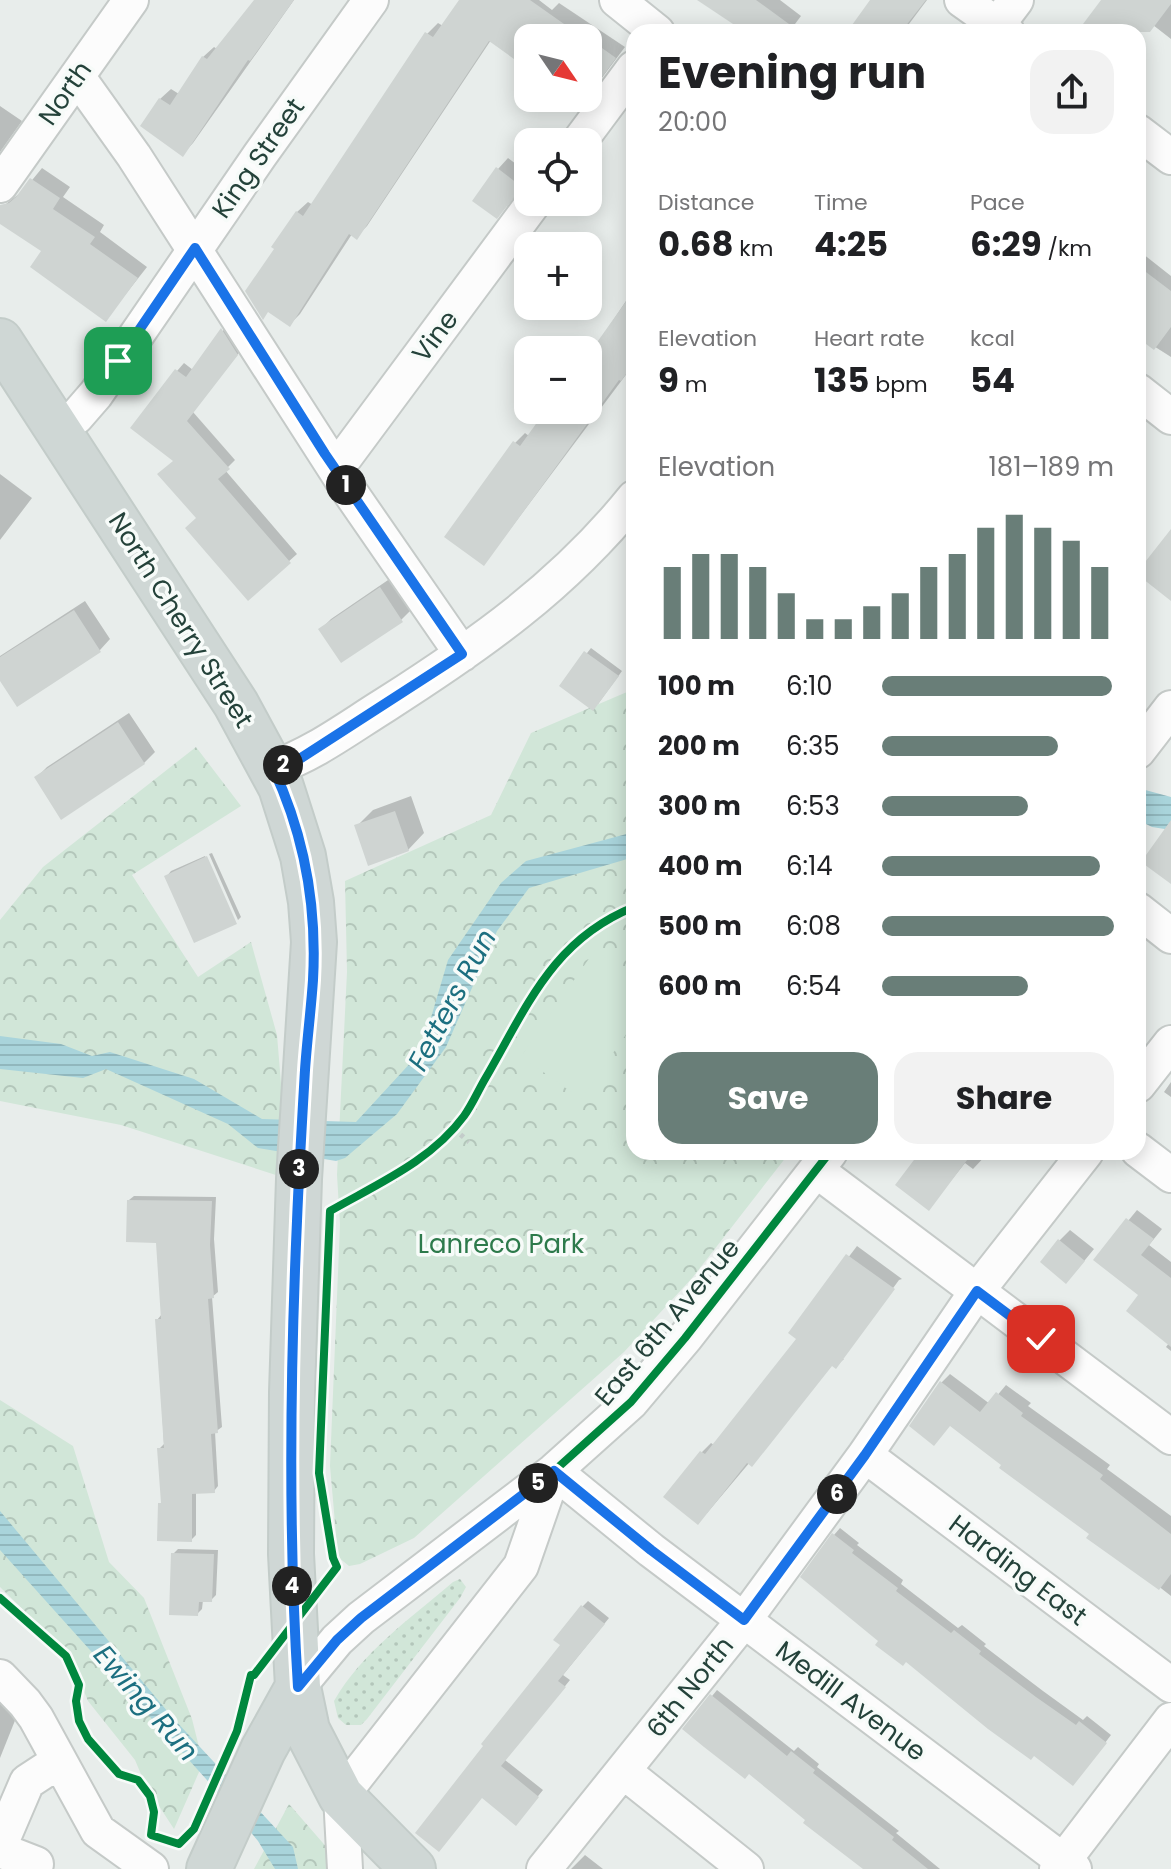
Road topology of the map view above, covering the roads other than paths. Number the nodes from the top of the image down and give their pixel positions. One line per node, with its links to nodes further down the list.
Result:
1 (131, 0): 7 (street, North)
2 (371, 0): 14 (street, King Street)
3 (617, 0): 6 (street)
4 (962, 0): 5 (street)
5 (1003, 22)
6 (647, 24)
7 (77, 76): 12 (street, North); 14 (street)
8 (626, 79): 9 (street)
9 (589, 128)
10 (1146, 138): 11 (street)
11 (1171, 157)
12 (0, 185)
13 (524, 216): 19 (street, Vine)
14 (195, 248): 18 (street, King Street); 19 (street)
15 (0, 341): 18 (main road, North Cherry Street)
16 (1146, 397): 17 (street)
17 (1171, 417)
18 (58, 428): 24 (main road, North Cherry Street)
19 (336, 469): 21 (street)
20 (626, 507): 21 (street)
21 (462, 654): 24 (street)
22 (1171, 708): 23 (street)
23 (1146, 741)
24 (273, 768): 40 (main road, North Cherry Street)
25 (1146, 916): 26 (street)
26 (1171, 936)
27 (1171, 1043): 28 (street)
28 (1146, 1075)
29 (1146, 1156): 32 (street)
30 (1080, 1160): 33 (street, 6th North)
31 (823, 1161): 33 (street); 36 (street, East 6th Avenue)
32 (1171, 1175)
33 (977, 1291): 34 (street); 35 (street, 6th North)
34 (1171, 1437)
35 (865, 1455): 37 (street, 6th North); 39 (street, Harding East)
36 (554, 1471): 37 (street, Medill Avenue); 40 (street, East 6th Avenue); 44 (street, East 6th Avenue)
37 (744, 1620): 43 (street, 6th North); 47 (street, Medill Avenue)
38 (0, 1677): 42 (street)
39 (1171, 1685)
40 (298, 1687): 44 (main road, North Cherry Street); 48 (main road)
41 (1171, 1720): 47 (street)
42 (59, 1761): 45 (street); 49 (street)
43 (623, 1771): 52 (street, 6th North); 53 (street)
44 (341, 1796): 50 (street); 51 (main road, North Cherry Street)
45 (0, 1848): 46 (street)
46 (36, 1864)
47 (1065, 1866)
48 (209, 1868)
49 (151, 1869)
50 (345, 1869)
51 (413, 1869)
52 (544, 1869)
53 (746, 1869)

